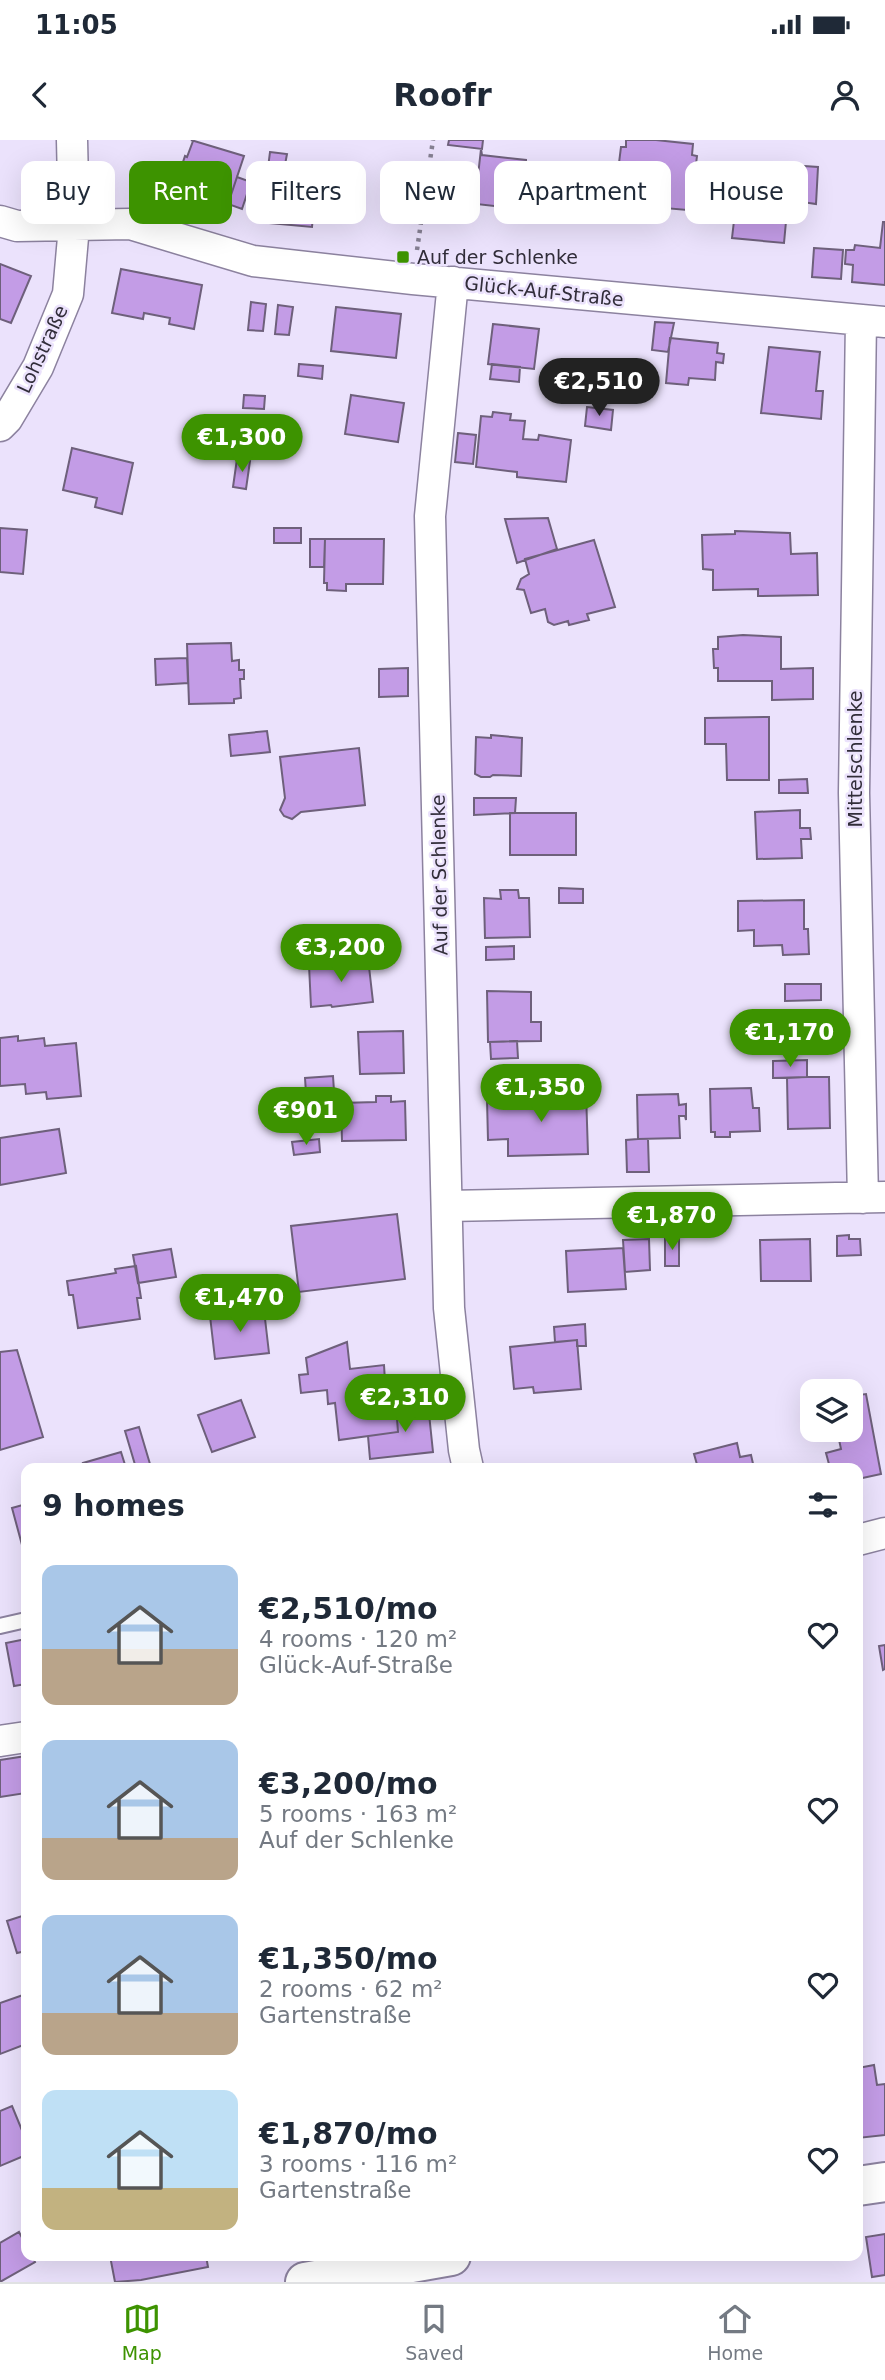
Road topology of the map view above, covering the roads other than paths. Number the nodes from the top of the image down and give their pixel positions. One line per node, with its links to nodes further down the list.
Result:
1 (72, 140): 3 (street, Lohstraße)
2 (0, 221): 3 (street, Glück-Auf-Straße)
3 (74, 226): 4 (street, Glück-Auf-Straße); 6 (street, Lohstraße)
4 (453, 282): 5 (street, Glück-Auf-Straße); 8 (street, Auf der Schlenke)
5 (873, 321): 7 (street, Mittelschlenke)
6 (0, 426)
7 (874, 1197): 8 (street)
8 (447, 1206): 9 (street, Auf der Schlenke)
9 (467, 1463)
10 (885, 1534): 11 (street)
11 (863, 1539)
12 (21, 1621): 13 (lane)
13 (0, 1626)
14 (21, 1738): 15 (street)
15 (0, 1741)
16 (885, 2182): 17 (main road)
17 (863, 2185)
18 (423, 2261): 19 (main road)
19 (306, 2282)

